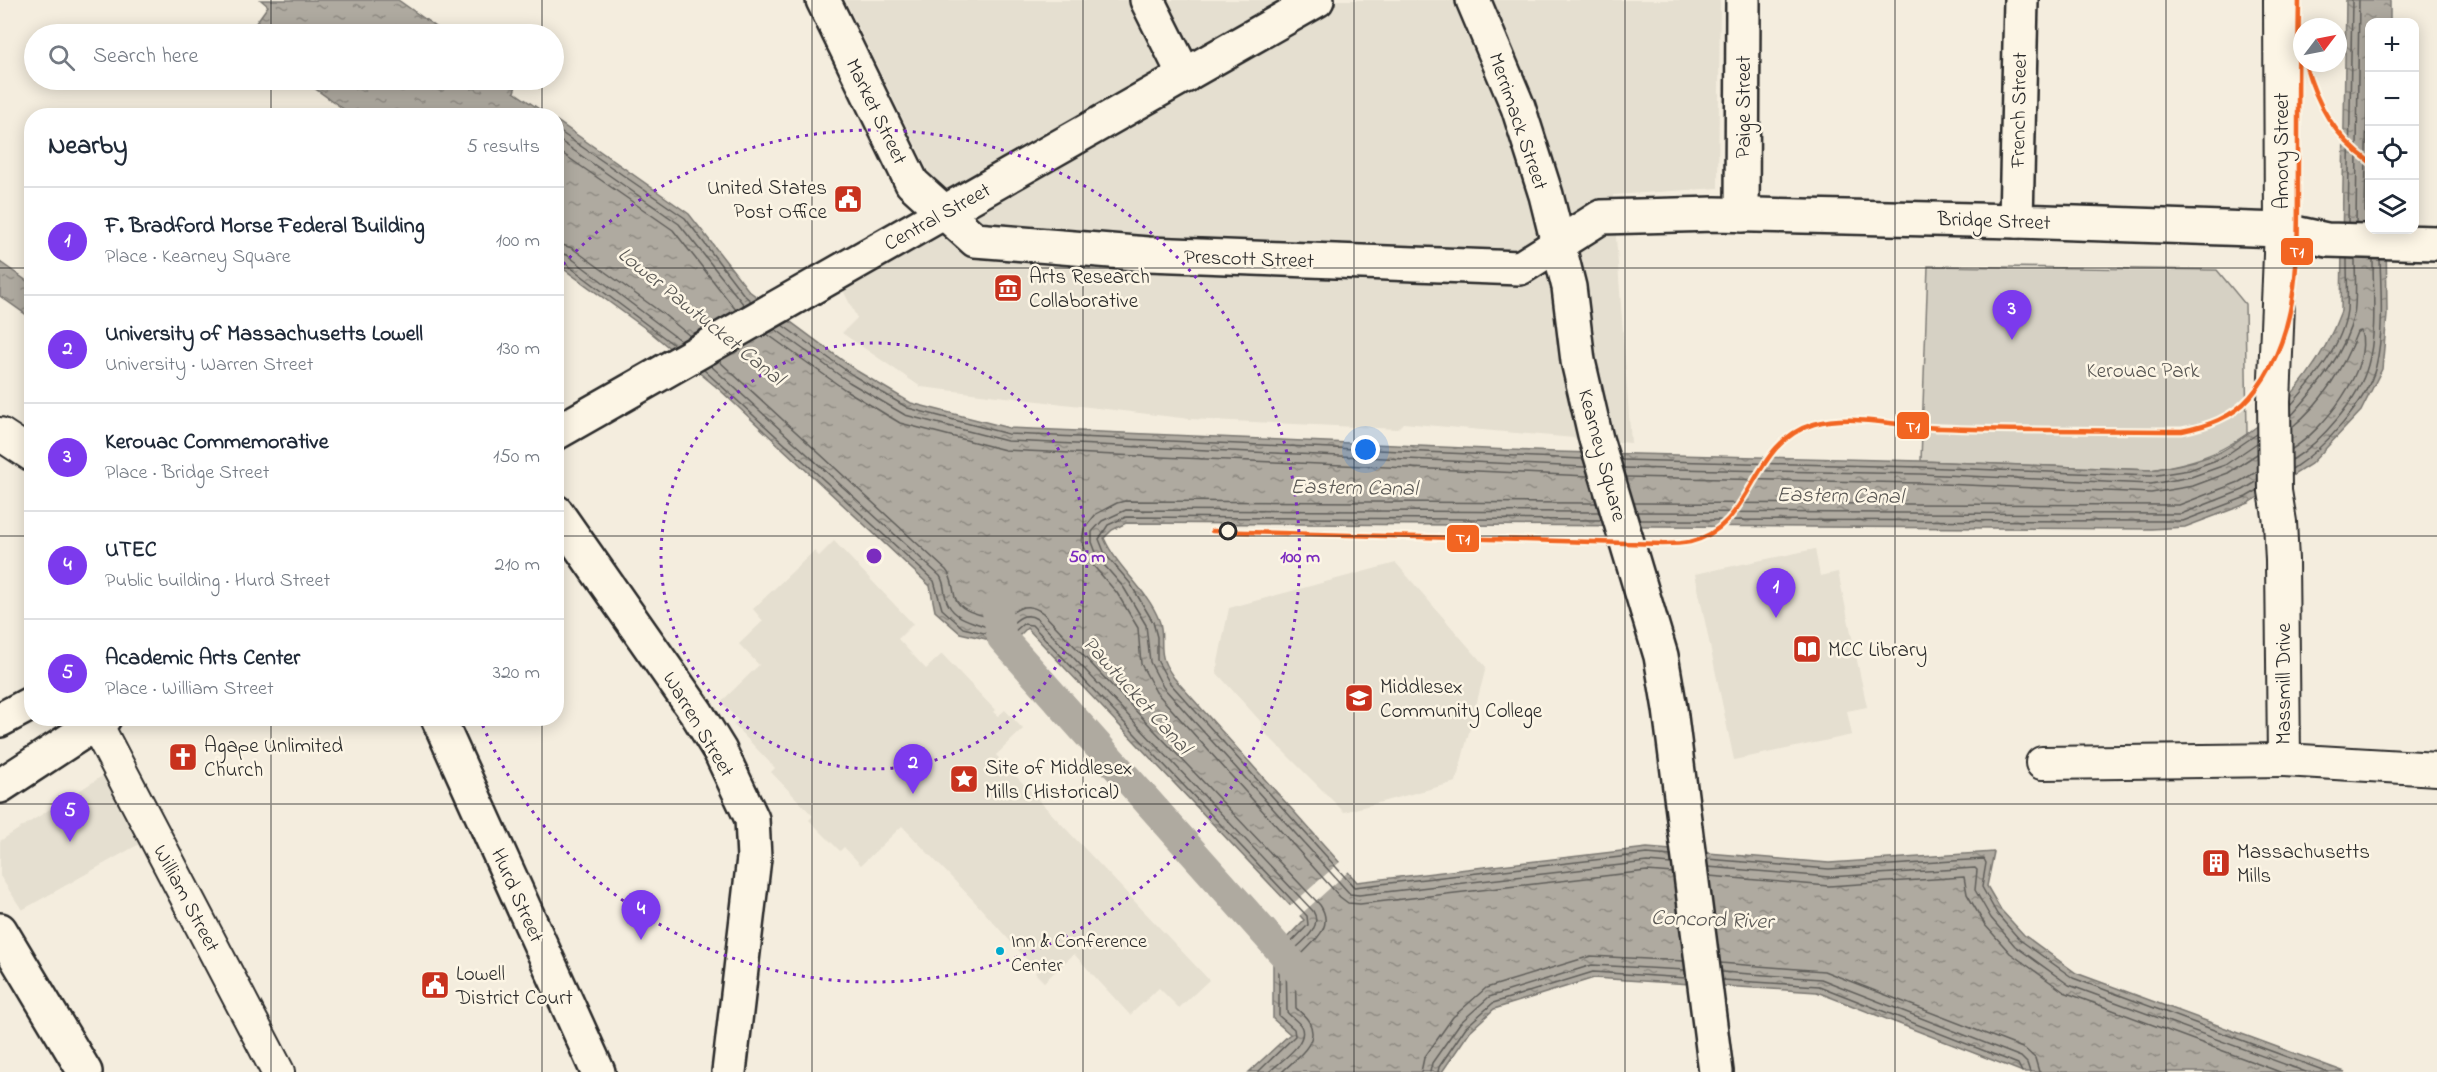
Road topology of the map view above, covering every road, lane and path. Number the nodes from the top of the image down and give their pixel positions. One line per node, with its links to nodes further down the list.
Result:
1 (823, 0): 9 (main road, Market Street)
2 (1148, 0): 8 (main road)
3 (1317, 0): 8 (main road, Central Street)
4 (1473, 0): 14 (main road, Merrimack Street)
5 (1743, 0): 10 (main road, Paige Street)
6 (2021, 0): 11 (main road, French Street)
7 (2280, 0): 12 (street, Amory Street)
8 (1185, 76): 9 (main road, Central Street)
9 (944, 212): 14 (main road, Prescott Street); 16 (main road, Central Street)
10 (1742, 215): 11 (main road, Bridge Street); 14 (main road, Bridge Street)
11 (2016, 220): 12 (main road, Bridge Street)
12 (2281, 230): 13 (main road, Bridge Street); 15 (street, Amory Street)
13 (2437, 243)
14 (1558, 244): 34 (main road, Kearney Square)
15 (2274, 404): 25 (street, Massmill Drive)
16 (564, 428)
17 (2, 438): 18 (street)
18 (24, 450)
19 (564, 524): 33 (main road, Warren Street)
20 (24, 708): 21 (main road)
21 (0, 720)
22 (92, 726): 28 (main road)
23 (103, 726): 31 (street, William Street)
24 (442, 726): 32 (main road, Hurd Street)
25 (2284, 760): 26 (street); 27 (street, Massmill Drive)
26 (2042, 763)
27 (2437, 769)
28 (0, 786)
29 (0, 930): 30 (main road)
30 (85, 1072)
31 (278, 1072)
32 (597, 1072)
33 (729, 1072)
34 (1716, 1072)

